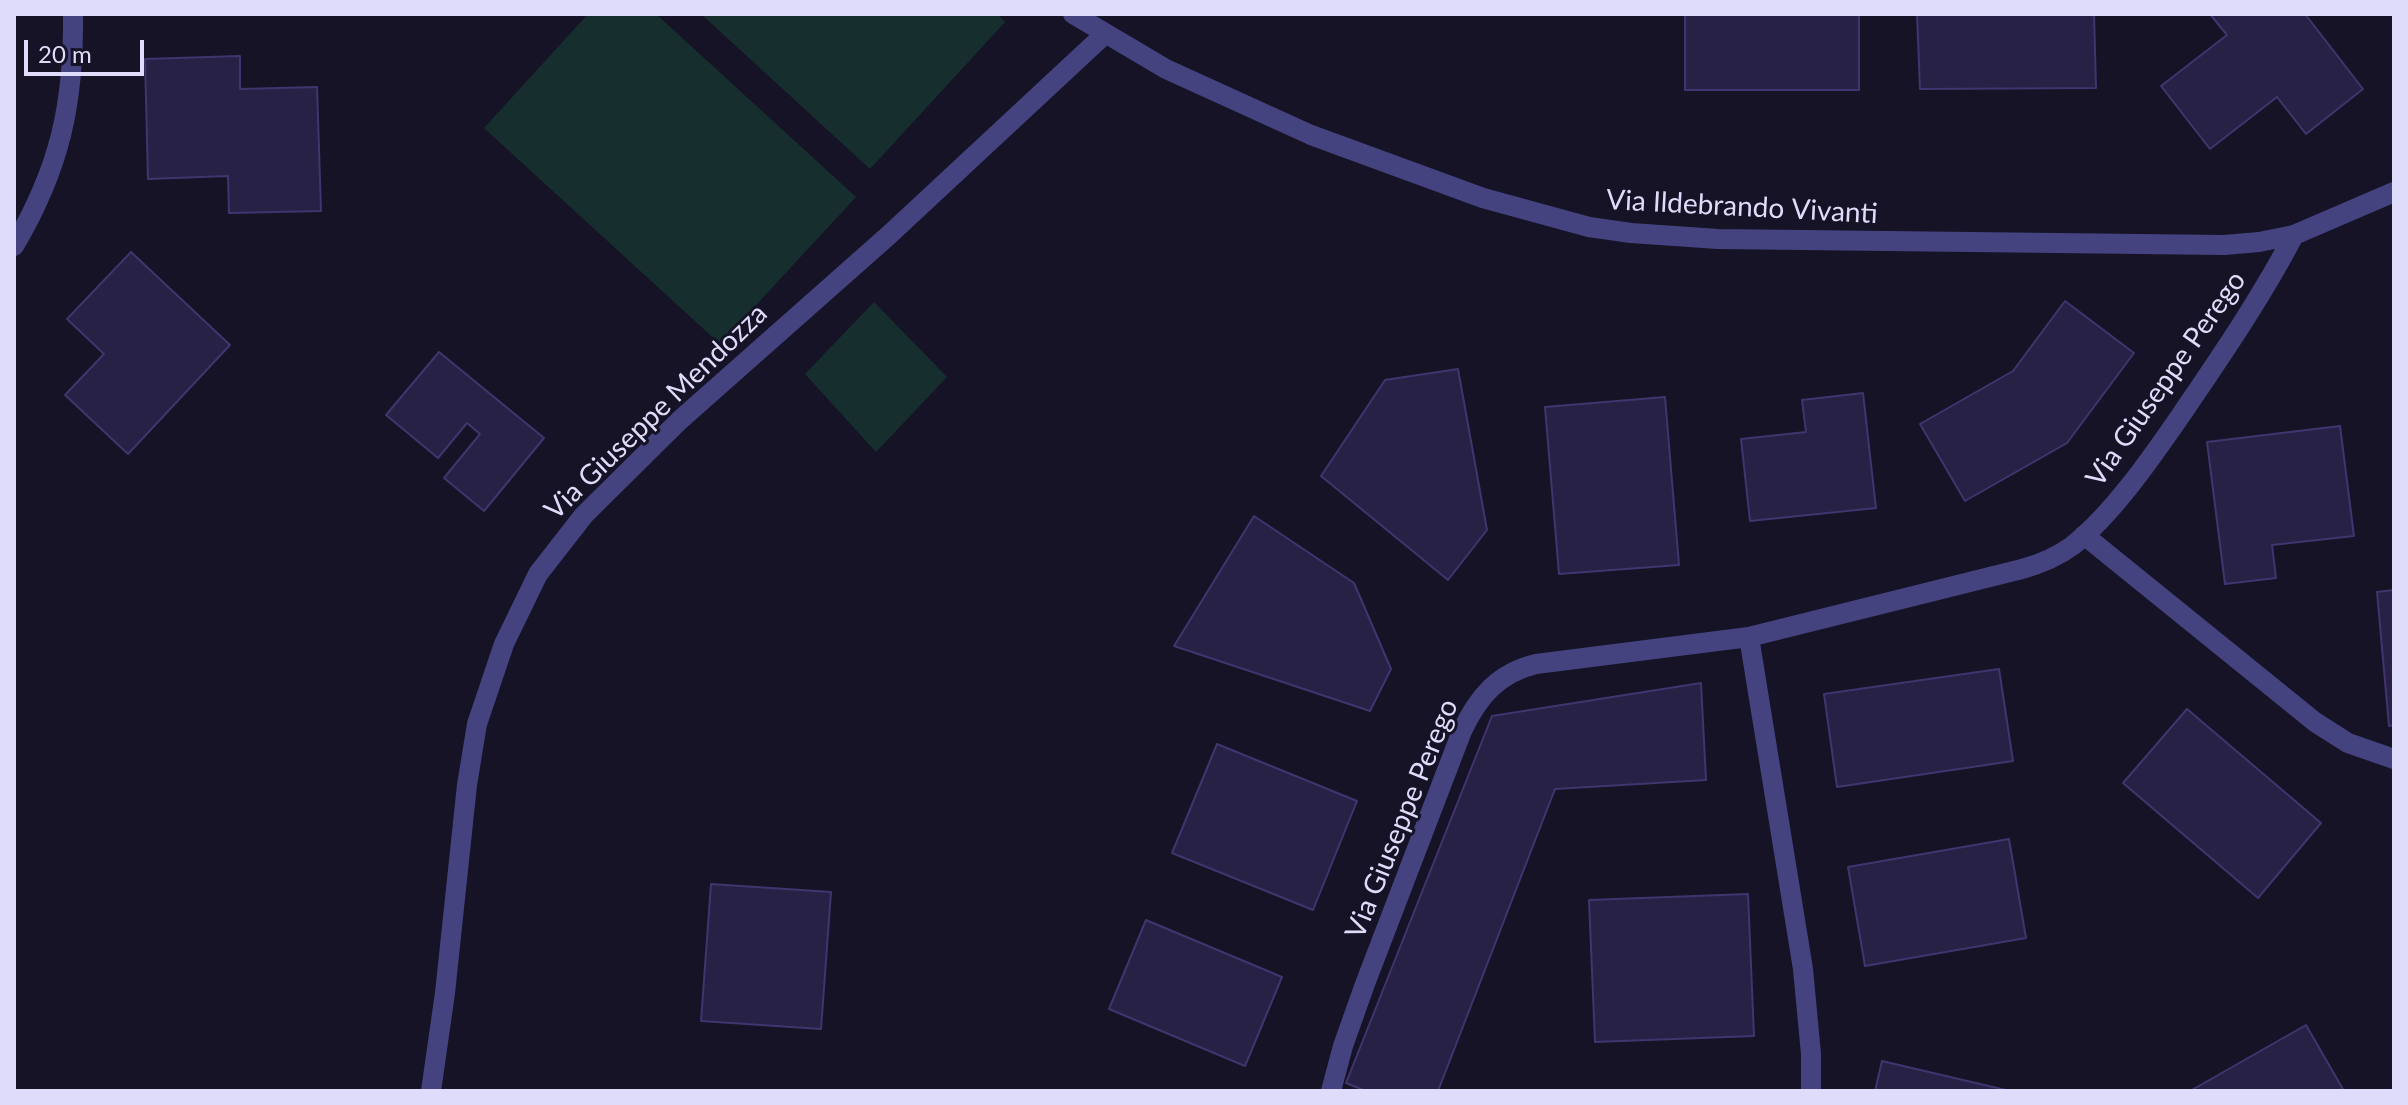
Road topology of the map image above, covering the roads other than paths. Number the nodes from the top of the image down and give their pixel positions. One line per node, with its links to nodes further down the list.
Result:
1 (73, 14): 6 (street)
2 (1073, 14): 3 (street, Via Ildebrando Vivanti)
3 (1105, 34): 5 (street, Via Ildebrando Vivanti); 10 (street, Via Giuseppe Mendozza)
4 (2394, 192): 5 (street, Via Ildebrando Vivanti)
5 (2294, 235): 7 (street, Via Giuseppe Perego)
6 (14, 246)
7 (2084, 535): 8 (street, Via Giuseppe Perego); 9 (street)
8 (1749, 637): 11 (street, Via Giuseppe Perego); 12 (street)
9 (2394, 759)
10 (431, 1091)
11 (1331, 1091)
12 (1811, 1091)

